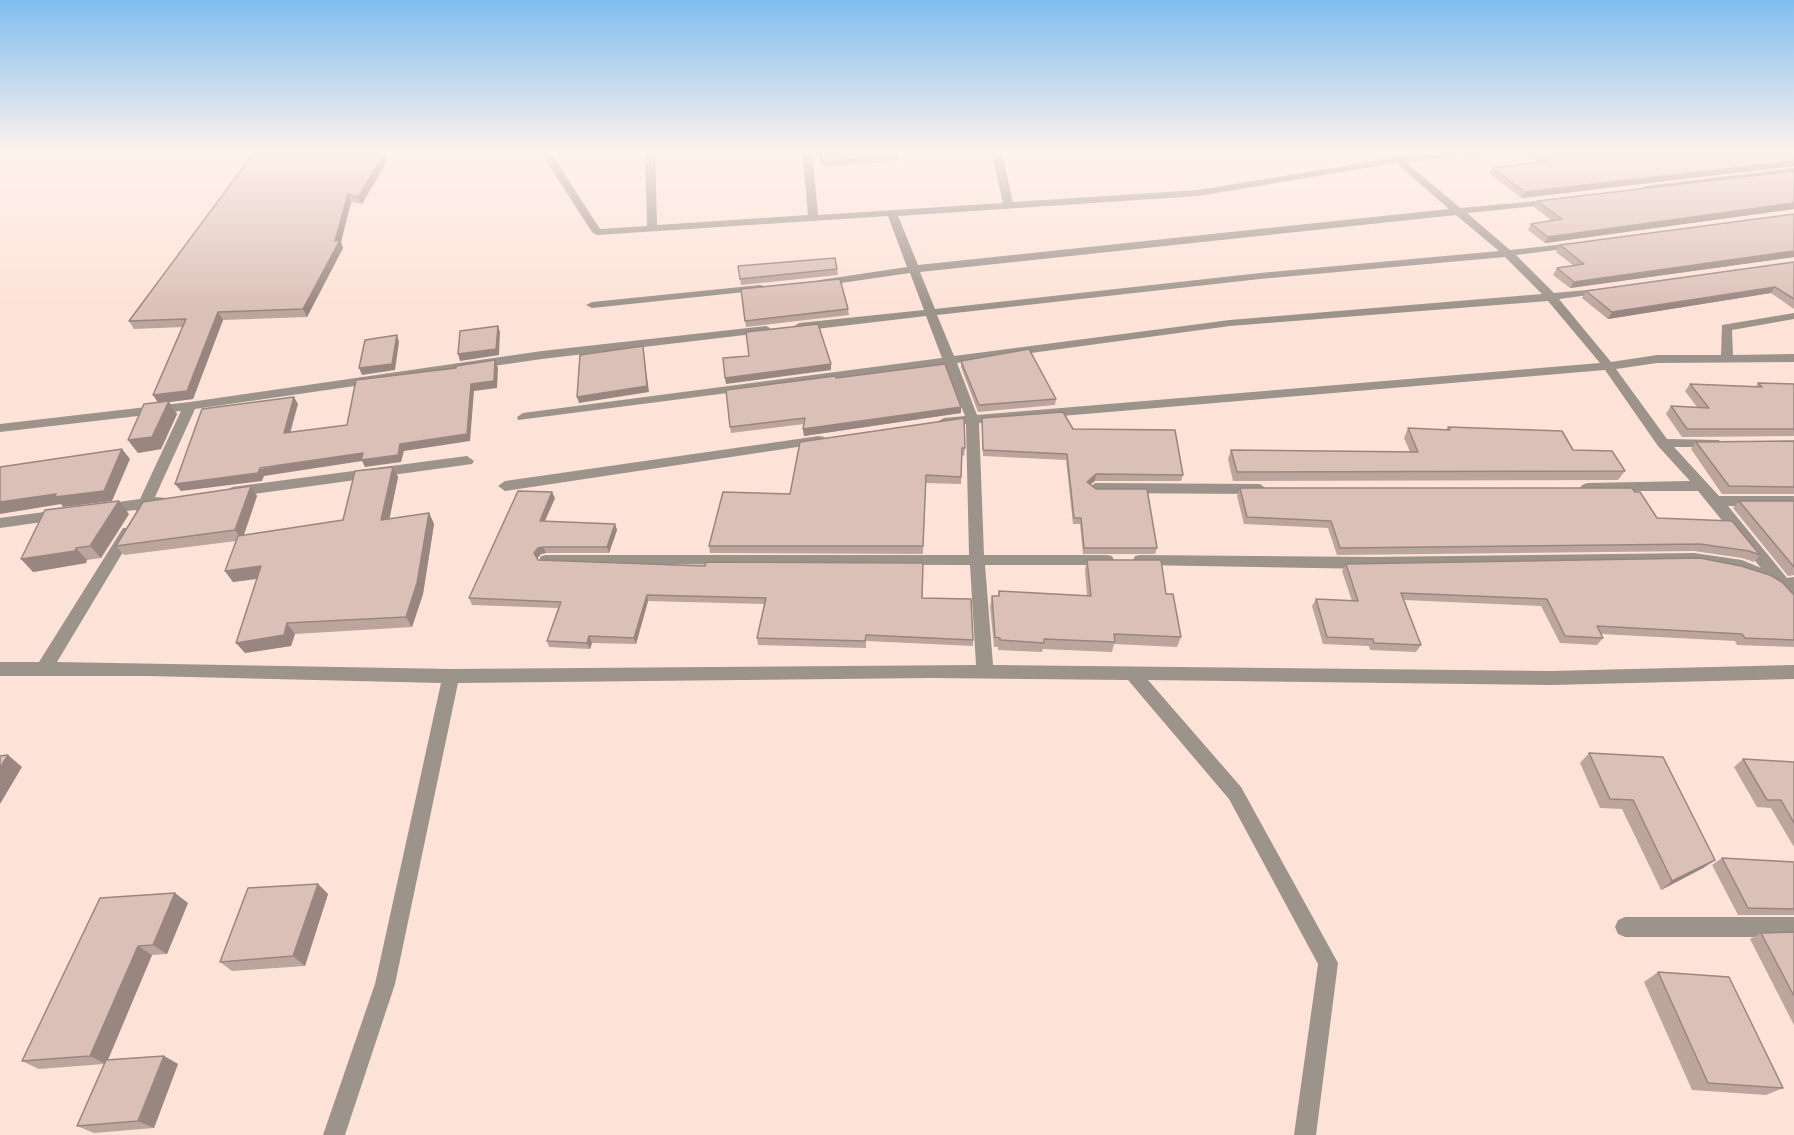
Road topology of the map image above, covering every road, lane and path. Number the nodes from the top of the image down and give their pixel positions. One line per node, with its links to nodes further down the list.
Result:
1 (578, 203): 11 (street)
2 (652, 203): 11 (street)
3 (812, 203): 10 (street)
4 (1041, 203): 7 (street)
5 (1449, 203): 8 (street)
6 (1533, 203): 8 (street)
7 (1009, 205): 9 (street)
8 (1458, 211): 13 (street); 14 (street)
9 (892, 214): 10 (street); 14 (street)
10 (813, 219): 11 (street)
11 (652, 229)
12 (1588, 243): 13 (street)
13 (1509, 253): 18 (street); 20 (street)
14 (914, 269): 15 (street); 20 (street)
15 (808, 284)
16 (774, 287): 19 (street)
17 (1621, 288): 18 (street)
18 (1551, 297): 24 (street); 25 (street)
19 (592, 305)
20 (930, 312): 24 (street); 26 (street)
21 (1794, 316): 22 (street)
22 (1727, 358): 23 (street); 25 (street)
23 (1794, 358)
24 (949, 360): 27 (street); 28 (street)
25 (1608, 366): 28 (street); 32 (street)
26 (190, 405): 30 (street); 44 (street)
27 (523, 417)
28 (972, 418): 29 (street); 47 (street)
29 (926, 425)
30 (0, 428)
31 (832, 438): 35 (street)
32 (1663, 443): 33 (street); 36 (street)
33 (1722, 443)
34 (467, 461): 40 (street)
35 (505, 486)
36 (1701, 486): 38 (street); 42 (street)
37 (1095, 488): 39 (street)
38 (1568, 488)
39 (1272, 489)
40 (218, 494)
41 (170, 500): 44 (street)
42 (1714, 501): 43 (street); 48 (street)
43 (1794, 501)
44 (146, 503): 45 (street); 51 (street)
45 (0, 523)
46 (546, 560): 47 (street)
47 (977, 560): 48 (street); 52 (street)
48 (1789, 583): 49 (street)
49 (1794, 598)
50 (0, 669): 51 (street)
51 (44, 669): 55 (street)
52 (985, 672): 54 (street); 55 (street)
53 (1794, 672): 54 (street)
54 (1133, 674): 59 (street)
55 (451, 676): 58 (street)
56 (1625, 927): 57 (street)
57 (1794, 927)
58 (334, 1135)
59 (1305, 1135)

